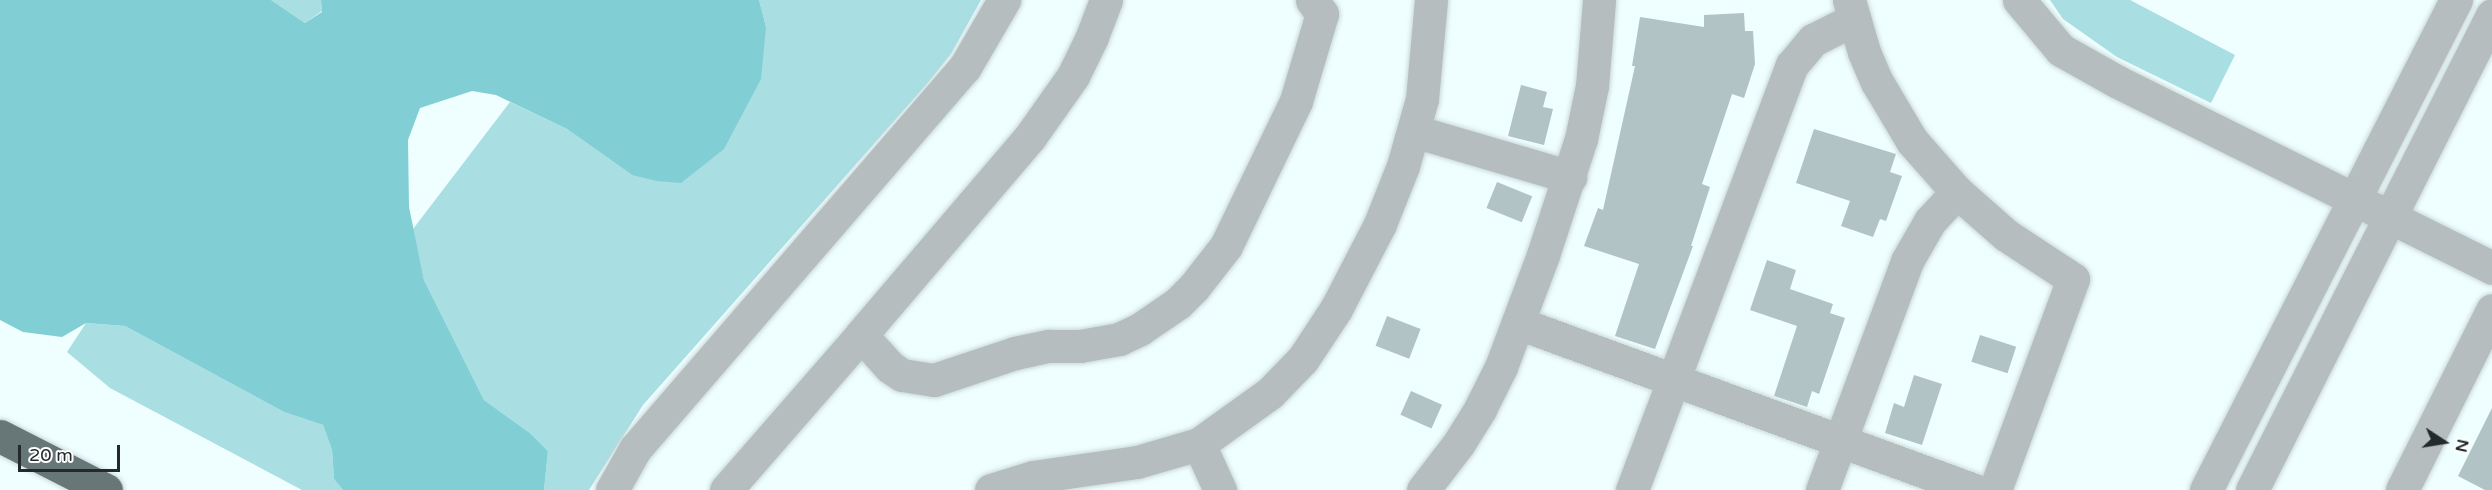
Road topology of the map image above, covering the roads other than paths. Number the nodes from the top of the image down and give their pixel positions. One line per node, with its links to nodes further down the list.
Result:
1 (1004, 0): 24 (street)
2 (1106, 0): 18 (street)
3 (1312, 0): 18 (street)
4 (1431, 0): 10 (street)
5 (1599, 0): 11 (street)
6 (2019, 0): 13 (street)
7 (2456, 0): 13 (street)
8 (1851, 10): 12 (street); 19 (street)
9 (2492, 15): 14 (street)
10 (1414, 131): 11 (street); 22 (street)
11 (1570, 177): 17 (street)
12 (1957, 192): 21 (street); 32 (street)
13 (2354, 198): 14 (street); 33 (street)
14 (2391, 217): 15 (street); 34 (street)
15 (2492, 268)
16 (2492, 310): 35 (street)
17 (1518, 323): 19 (street); 28 (street)
18 (861, 335): 25 (street)
19 (1674, 381): 21 (street); 29 (street)
20 (0, 436): 23 (highway)
21 (1840, 440): 30 (street); 31 (street)
22 (1199, 444): 26 (street); 27 (street)
23 (106, 490)
24 (612, 490)
25 (726, 490)
26 (992, 490)
27 (1220, 490)
28 (1423, 490)
29 (1632, 490)
30 (1822, 490)
31 (1974, 490)
32 (1995, 490)
33 (2206, 490)
34 (2252, 490)
35 (2402, 490)

